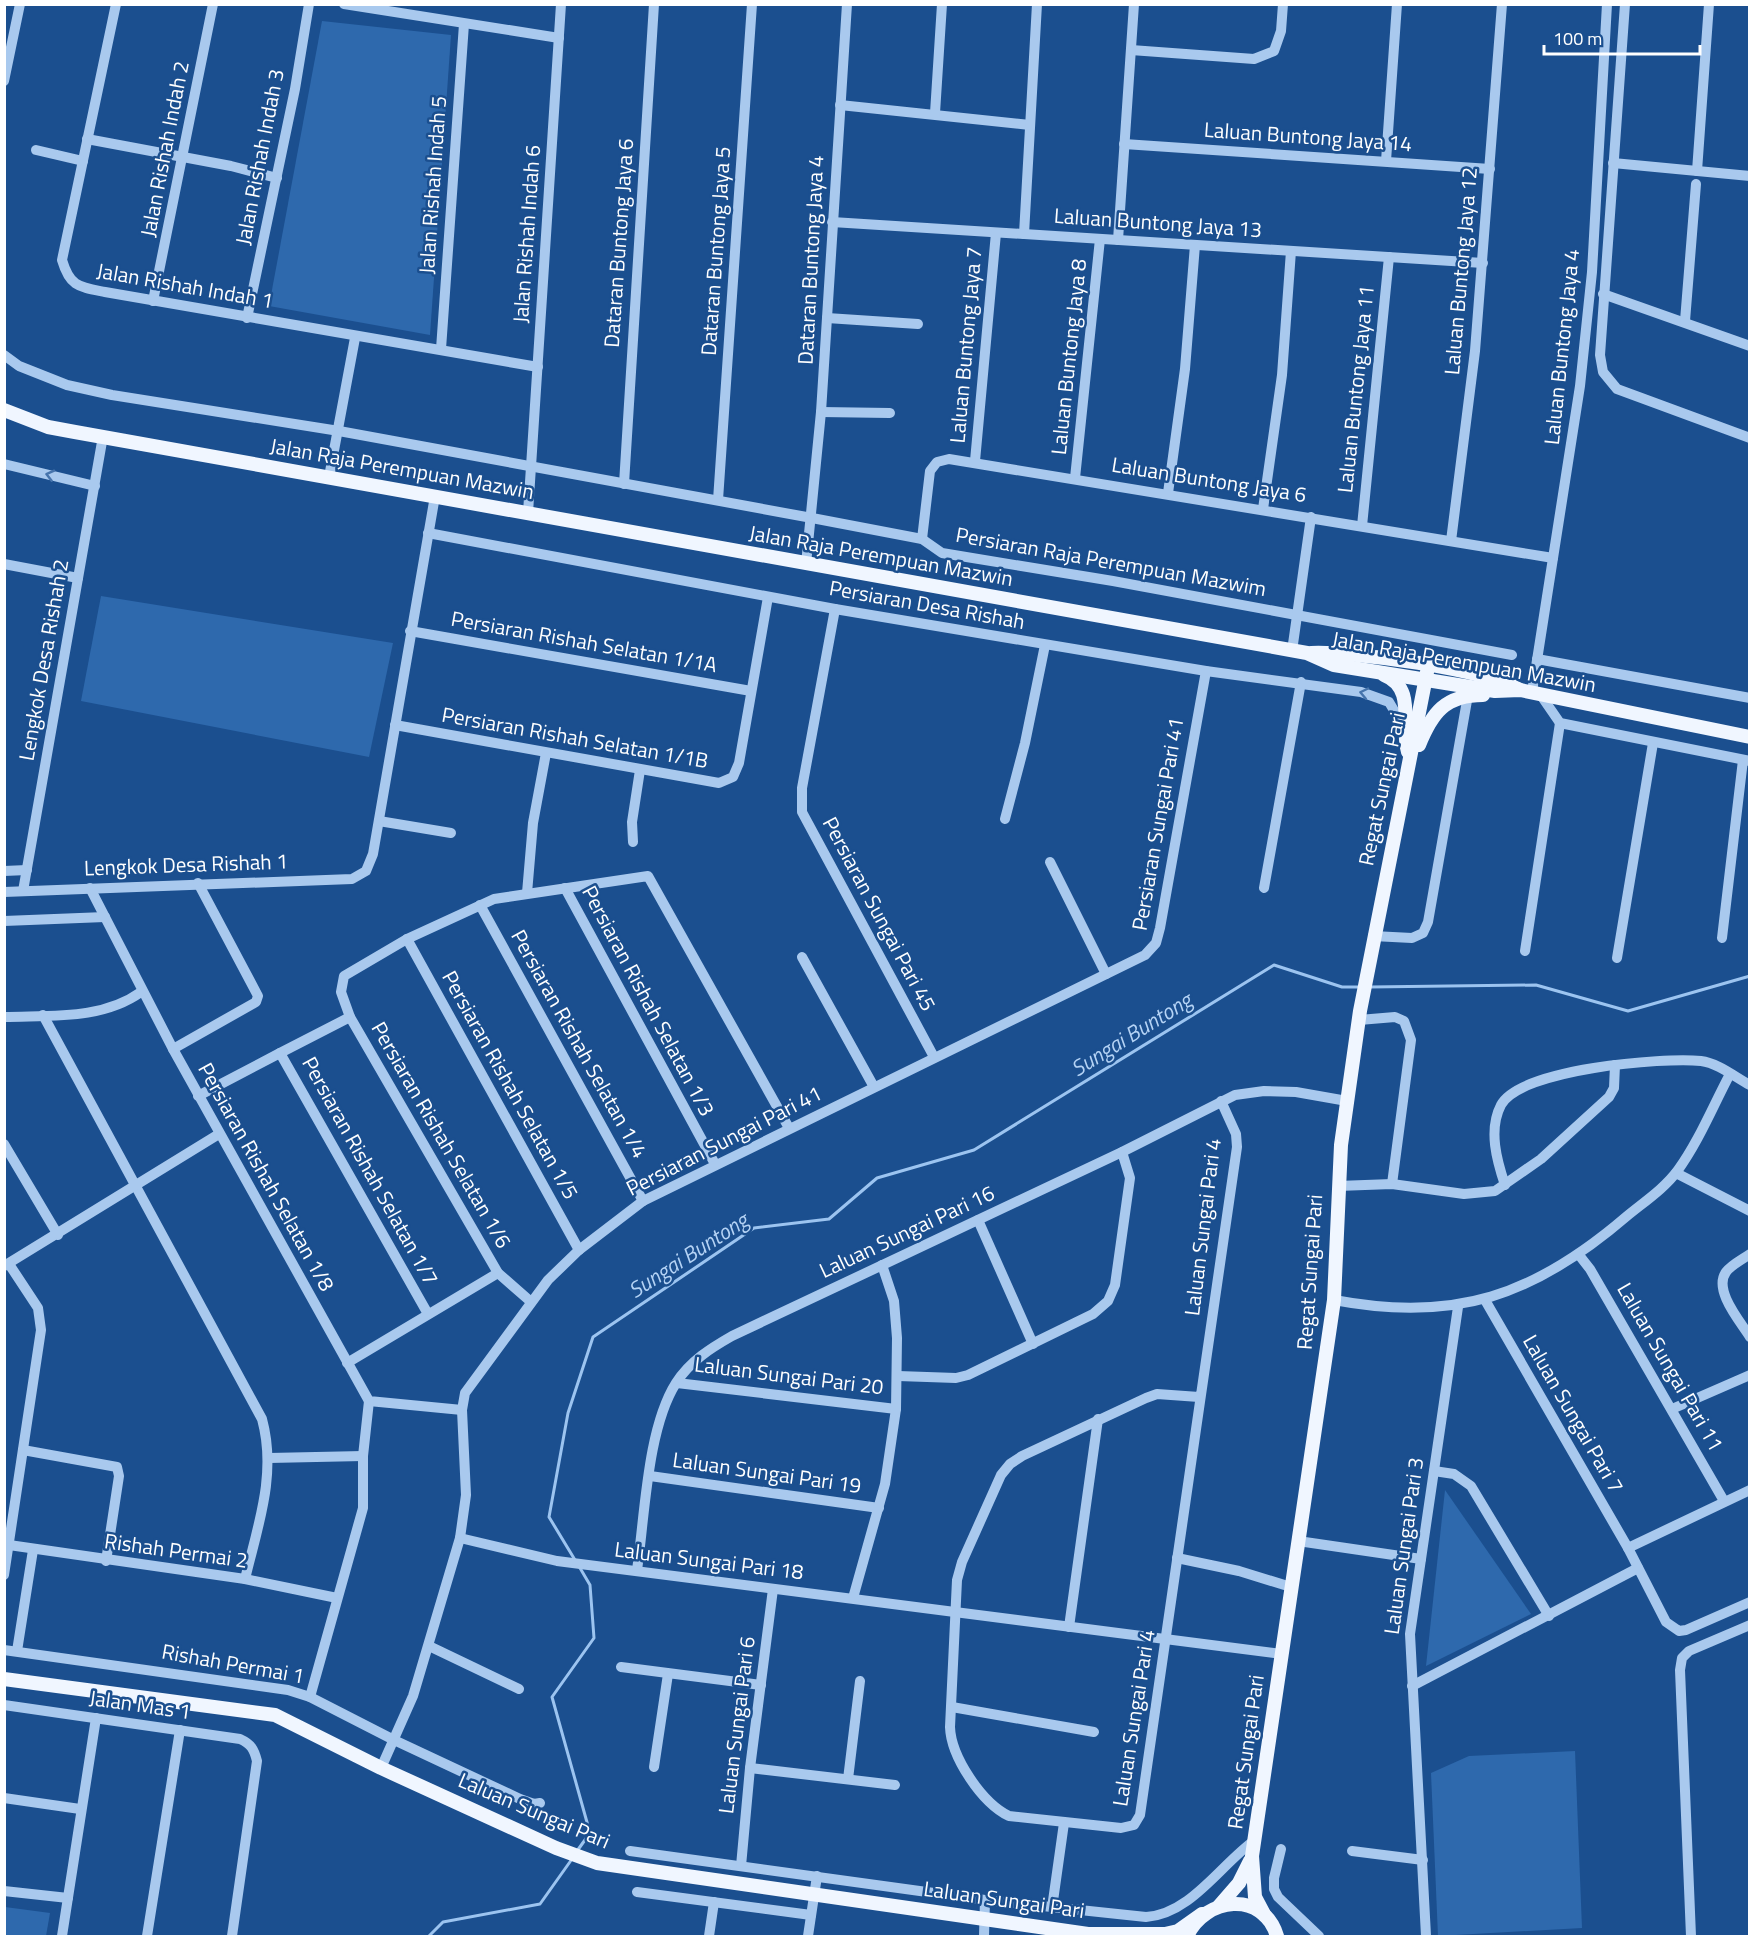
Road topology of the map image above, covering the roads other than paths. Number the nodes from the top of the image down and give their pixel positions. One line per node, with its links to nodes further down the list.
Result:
1 (20, 4): 23 (street)
2 (116, 4): 27 (street, Jalan Rishah Indah 1)
3 (213, 4): 30 (street, Jalan Rishah Indah 2)
4 (309, 4): 37 (street, Jalan Rishah Indah 3)
5 (344, 4): 20 (street)
6 (561, 4): 21 (street, Jalan Rishah Indah 6)
7 (654, 4): 70 (street, Dataran Buntong Jaya 6)
8 (752, 4): 74 (street, Dataran Buntong Jaya 5)
9 (840, 4): 19 (street)
10 (942, 4): 25 (street)
11 (1037, 4): 26 (street)
12 (1134, 4): 22 (street)
13 (1283, 4): 22 (street)
14 (1398, 4): 32 (street)
15 (1502, 4): 34 (street, Laluan Buntong Jaya 12)
16 (1607, 4): 83 (street, Laluan Buntong Jaya 4)
17 (1625, 4): 33 (street)
18 (1709, 4): 35 (street)
19 (847, 5): 24 (street, Dataran Buntong Jaya 4)
20 (464, 24): 21 (street); 56 (street, Jalan Rishah Indah 5)
21 (559, 38): 58 (street, Jalan Rishah Indah 6)
22 (1131, 50): 28 (street)
23 (4, 81)
24 (840, 105): 25 (street); 39 (street, Dataran Buntong Jaya 4)
25 (935, 113): 26 (street)
26 (1030, 125): 41 (street)
27 (87, 139): 30 (street); 31 (street, Jalan Rishah Indah 1)
28 (1124, 144): 32 (street, Laluan Buntong Jaya 14); 43 (street)
29 (36, 150): 31 (street)
30 (184, 157): 37 (street); 49 (street, Jalan Rishah Indah 2)
31 (83, 161): 49 (street, Jalan Rishah Indah 1)
32 (1386, 161): 34 (street, Laluan Buntong Jaya 14)
33 (1613, 163): 35 (street); 48 (street)
34 (1490, 169): 47 (street, Laluan Buntong Jaya 12)
35 (1697, 171): 36 (street)
36 (1749, 176)
37 (277, 178): 50 (street, Jalan Rishah Indah 3)
38 (1696, 184): 52 (street)
39 (832, 222): 40 (street, Laluan Buntong Jaya 13); 51 (street, Dataran Buntong Jaya 4)
40 (996, 233): 41 (street, Laluan Buntong Jaya 13); 65 (street, Laluan Buntong Jaya 7)
41 (1024, 234): 42 (street, Laluan Buntong Jaya 13)
42 (1100, 239): 43 (street, Laluan Buntong Jaya 13); 69 (street, Laluan Buntong Jaya 8)
43 (1118, 240): 44 (street, Laluan Buntong Jaya 13)
44 (1195, 245): 45 (street, Laluan Buntong Jaya 13); 72 (street)
45 (1291, 251): 46 (street, Laluan Buntong Jaya 13); 75 (street)
46 (1389, 257): 47 (street, Laluan Buntong Jaya 13); 79 (street, Laluan Buntong Jaya 11)
47 (1483, 263): 82 (street, Laluan Buntong Jaya 12)
48 (1603, 294): 52 (street); 64 (street)
49 (153, 300): 50 (street, Jalan Rishah Indah 1)
50 (247, 318): 54 (street, Jalan Rishah Indah 1)
51 (826, 318): 53 (street); 60 (street, Dataran Buntong Jaya 4)
52 (1685, 321): 55 (street)
53 (918, 324)
54 (354, 338): 56 (street, Jalan Rishah Indah 1); 62 (street)
55 (1749, 346)
56 (441, 350): 58 (street, Jalan Rishah Indah 1)
57 (4, 355): 62 (street, Persiaran Raja Perempuan Mazwim)
58 (538, 367): 67 (street, Jalan Rishah Indah 6)
59 (4, 410): 63 (main road, Jalan Raja Perempuan Mazwin)
60 (821, 412): 61 (street); 78 (street, Dataran Buntong Jaya 4)
61 (890, 412)
62 (339, 431): 67 (street, Persiaran Raja Perempuan Mazwim); 68 (street)
63 (103, 436): 68 (main road, Jalan Raja Perempuan Mazwin); 71 (street, Lengkok Desa Rishah 2)
64 (1749, 438)
65 (975, 461): 69 (street, Laluan Buntong Jaya 6); 81 (street, Laluan Buntong Jaya 6)
66 (4, 464): 71 (street, one-way to 66)
67 (530, 467): 70 (street, Persiaran Raja Perempuan Mazwim); 76 (street, Jalan Rishah Indah 6)
68 (329, 477): 73 (main road, Jalan Raja Perempuan Mazwin)
69 (1076, 478): 72 (street, Laluan Buntong Jaya 6)
70 (624, 484): 74 (street, Persiaran Raja Perempuan Mazwim)
71 (95, 486): 86 (street, Lengkok Desa Rishah 2)
72 (1168, 493): 75 (street, Laluan Buntong Jaya 6)
73 (435, 496): 76 (main road, Jalan Raja Perempuan Mazwin); 80 (street)
74 (718, 500): 78 (street, Persiaran Raja Perempuan Mazwim)
75 (1263, 509): 77 (street, Laluan Buntong Jaya 6)
76 (528, 513): 85 (main road, Jalan Raja Perempuan Mazwin)
77 (1311, 517): 79 (street, Laluan Buntong Jaya 6); 89 (street)
78 (812, 518): 81 (street, Persiaran Raja Perempuan Mazwim); 85 (street, Dataran Buntong Jaya 4)
79 (1362, 526): 82 (street, Laluan Buntong Jaya 6)
80 (428, 533): 87 (street, Persiaran Desa Rishah); 90 (street)
81 (922, 539): 89 (street, Persiaran Raja Perempuan Mazwim)
82 (1451, 541): 83 (street, Laluan Buntong Jaya 6)
83 (1553, 558): 95 (street, Laluan Buntong Jaya 4)
84 (4, 564): 86 (street)
85 (806, 564): 92 (main road, Jalan Raja Perempuan Mazwin)
86 (78, 578): 119 (street, Lengkok Desa Rishah 2)
87 (768, 597): 88 (street, Persiaran Desa Rishah); 100 (street)
88 (834, 609): 91 (street, Persiaran Desa Rishah); 145 (street, Persiaran Sungai Pari 45)
89 (1298, 614): 92 (street); 94 (street, Persiaran Raja Perempuan Mazwim)
90 (410, 631): 100 (street, Persiaran Rishah Selatan 1/1A); 106 (street)
91 (1045, 645): 97 (street, Persiaran Desa Rishah); 114 (street)
92 (1292, 651): 93 (main road, Jalan Raja Perempuan Mazwin)
93 (1307, 653): 96 (main road, Jalan Raja Perempuan Mazwin); 98 (main road)
94 (1512, 655)
95 (1537, 660): 102 (street, Laluan Buntong Jaya 4); 104 (street)
96 (1368, 670): 98 (main road, Jalan Raja Perempuan Mazwin); 107 (main road)
97 (1206, 671): 99 (street, Persiaran Desa Rishah); 137 (street, Persiaran Sungai Pari 41)
98 (1427, 673): 101 (main road, Jalan Raja Perempuan Mazwin); 102 (main road); 111 (main road, Regat Sungai Pari)
99 (1301, 682): 107 (street, Persiaran Desa Rishah, one-way to 99); 124 (street)
100 (751, 691): 113 (street, Persiaran Rishah Selatan 1/1B)
101 (1505, 692): 102 (main road, Jalan Raja Perempuan Mazwin); 103 (main road)
102 (1531, 692): 105 (street); 108 (main road, Jalan Raja Perempuan Mazwin)
103 (1468, 695): 111 (main road); 131 (street)
104 (1749, 698)
105 (1560, 723): 109 (street); 134 (street)
106 (395, 725): 110 (street, Persiaran Rishah Selatan 1/1B); 115 (street)
107 (1406, 729): 111 (main road)
108 (1749, 737)
109 (1653, 743): 112 (street); 136 (street)
110 (546, 753): 113 (street, Persiaran Rishah Selatan 1/1B); 127 (street)
111 (1411, 759): 131 (main road, Regat Sungai Pari)
112 (1746, 760): 132 (street)
113 (640, 770): 117 (street)
114 (1005, 819)
115 (379, 821): 116 (street); 121 (street, Lengkok Desa Rishah 1)
116 (451, 833)
117 (633, 842)
118 (1050, 862): 137 (street)
119 (27, 870): 120 (street); 125 (street, Lengkok Desa Rishah 2)
120 (4, 871)
121 (198, 883): 122 (street, Lengkok Desa Rishah 1); 143 (street)
122 (90, 888): 125 (street, Lengkok Desa Rishah 1); 129 (street, Persiaran Rishah Selatan 1/8)
123 (564, 888): 127 (street); 153 (street); 157 (street, Persiaran Rishah Selatan 1/3)
124 (1264, 888)
125 (23, 891): 126 (street, Lengkok Desa Rishah 1)
126 (4, 892)
127 (527, 893): 128 (street)
128 (480, 905): 133 (street); 163 (street, Persiaran Rishah Selatan 1/4)
129 (105, 917): 130 (street); 138 (street, Persiaran Rishah Selatan 1/8)
130 (4, 921)
131 (1373, 936): 140 (main road, Regat Sungai Pari)
132 (1722, 938)
133 (407, 939): 142 (street, Persiaran Rishah Selatan 1/6); 167 (street, Persiaran Rishah Selatan 1/5)
134 (1525, 951)
135 (802, 957): 149 (street)
136 (1617, 958)
137 (1106, 974): 145 (street, Persiaran Sungai Pari 41)
138 (141, 992): 139 (street); 143 (street, Persiaran Rishah Selatan 1/8)
139 (43, 1015): 141 (street); 160 (street)
140 (1359, 1015): 152 (main road, Regat Sungai Pari); 159 (street)
141 (4, 1017)
142 (350, 1017): 144 (street, Persiaran Rishah Selatan 1/7); 172 (street, Persiaran Rishah Selatan 1/6)
143 (173, 1049): 150 (street, Persiaran Rishah Selatan 1/8)
144 (280, 1053): 150 (street); 177 (street, Persiaran Rishah Selatan 1/7)
145 (934, 1057): 149 (street, Persiaran Sungai Pari 41)
146 (1615, 1065): 147 (street); 161 (street); 161 (street)
147 (1730, 1074): 148 (street); 158 (street)
148 (1749, 1085)
149 (874, 1087): 153 (street, Persiaran Sungai Pari 41)
150 (198, 1096): 154 (street, Persiaran Rishah Selatan 1/8)
151 (1221, 1101): 152 (street, Laluan Sungai Pari 16); 156 (street, Laluan Sungai Pari 16); 184 (street, Laluan Sungai Pari 4)
152 (1347, 1101): 162 (main road, Regat Sungai Pari)
153 (789, 1128): 157 (street, Persiaran Sungai Pari 41)
154 (219, 1134): 160 (street); 180 (street, Persiaran Rishah Selatan 1/8)
155 (4, 1144): 166 (street)
156 (1122, 1152): 165 (street, Laluan Sungai Pari 16); 179 (street)
157 (714, 1164): 163 (street, Persiaran Sungai Pari 41)
158 (1676, 1173): 164 (street); 169 (street)
159 (1392, 1184): 161 (street); 162 (street)
160 (137, 1185): 166 (street); 192 (street)
161 (1505, 1185)
162 (1338, 1186): 173 (main road, Regat Sungai Pari)
163 (643, 1201): 167 (street, Persiaran Sungai Pari 41)
164 (1749, 1211)
165 (978, 1220): 171 (street, Laluan Sungai Pari 16); 179 (street)
166 (58, 1235): 170 (street)
167 (579, 1250): 175 (street, Persiaran Sungai Pari 41)
168 (1749, 1254): 178 (street)
169 (1579, 1255): 174 (street); 187 (street, Laluan Sungai Pari 11)
170 (7, 1265): 190 (street)
171 (882, 1266): 182 (street); 183 (street, Laluan Sungai Pari 16)
172 (498, 1273): 175 (street, Persiaran Rishah Selatan 1/6); 177 (street)
173 (1334, 1300): 176 (street); 199 (main road, Regat Sungai Pari)
174 (1485, 1300): 176 (street); 201 (street, Laluan Sungai Pari 7)
175 (530, 1301): 188 (street, Persiaran Sungai Pari 41)
176 (1458, 1306): 193 (street, Laluan Sungai Pari 3)
177 (428, 1314): 180 (street)
178 (1749, 1336)
179 (1033, 1344): 182 (street)
180 (347, 1363): 185 (street, Persiaran Rishah Selatan 1/8)
181 (1749, 1375): 187 (street)
182 (898, 1376): 186 (street)
183 (676, 1383): 186 (street, Laluan Sungai Pari 20); 194 (street, Laluan Sungai Pari 16)
184 (1199, 1397): 189 (street, Laluan Sungai Pari 4); 203 (street, Laluan Sungai Pari 4)
185 (369, 1401): 188 (street); 191 (street)
186 (896, 1409): 197 (street)
187 (1672, 1409): 196 (street, Laluan Sungai Pari 11)
188 (462, 1410): 198 (street, Persiaran Sungai Pari 41)
189 (1098, 1419): 215 (street, Laluan Sungai Pari 4); 218 (street)
190 (23, 1450): 200 (street); 205 (street)
191 (363, 1456): 192 (street); 212 (street)
192 (269, 1458): 209 (street)
193 (1434, 1471): 204 (street, Laluan Sungai Pari 3); 216 (street)
194 (650, 1476): 197 (street, Laluan Sungai Pari 19); 207 (street, Laluan Sungai Pari 16)
195 (1749, 1490): 196 (street)
196 (1724, 1501): 201 (street)
197 (879, 1508): 213 (street)
198 (460, 1538): 207 (street, Laluan Sungai Pari 18); 220 (street, Persiaran Sungai Pari 41)
199 (1298, 1541): 204 (street); 210 (main road, Regat Sungai Pari)
200 (9, 1545): 202 (street, Rishah Permai 2); 208 (street)
201 (1628, 1548): 206 (street, Laluan Sungai Pari 7)
202 (33, 1550): 205 (street, Rishah Permai 2); 222 (street)
203 (1177, 1558): 210 (street); 219 (street, Laluan Sungai Pari 4)
204 (1420, 1559): 229 (street, Laluan Sungai Pari 3)
205 (106, 1561): 209 (street, Rishah Permai 2)
206 (1638, 1568): 214 (street, Laluan Sungai Pari 7); 216 (street)
207 (637, 1570): 211 (street, Laluan Sungai Pari 18)
208 (4, 1575)
209 (245, 1579): 212 (street, Rishah Permai 2)
210 (1291, 1587): 223 (main road, Regat Sungai Pari)
211 (773, 1589): 213 (street, Laluan Sungai Pari 18); 228 (street, Laluan Sungai Pari 6)
212 (337, 1598): 231 (street)
213 (853, 1598): 215 (street, Laluan Sungai Pari 18)
214 (1749, 1602)
215 (954, 1612): 218 (street, Laluan Sungai Pari 18); 233 (street, Laluan Sungai Pari 4)
216 (1549, 1616): 229 (street)
217 (1749, 1625): 278 (street)
218 (1069, 1627): 219 (street, Laluan Sungai Pari 18)
219 (1166, 1639): 223 (street, Laluan Sungai Pari 18); 246 (street, Laluan Sungai Pari 4)
220 (429, 1646): 230 (street); 237 (street, Persiaran Sungai Pari 41)
221 (4, 1650): 222 (street, Rishah Permai 1)
222 (17, 1651): 231 (street, Rishah Permai 1)
223 (1282, 1654): 247 (main road, Regat Sungai Pari)
224 (621, 1667): 225 (street)
225 (668, 1674): 228 (street); 238 (street)
226 (4, 1679): 239 (main road, Laluan Sungai Pari)
227 (860, 1681): 241 (street)
228 (761, 1685): 240 (street, Laluan Sungai Pari 6)
229 (1412, 1686): 252 (street, Laluan Sungai Pari 3)
230 (519, 1689)
231 (310, 1697): 237 (street, Rishah Permai 1)
232 (4, 1705): 234 (street, Jalan Mas 1)
233 (952, 1707): 236 (street, Laluan Sungai Pari 4); 246 (street, Laluan Sungai Pari 4)
234 (96, 1718): 235 (street, Jalan Mas 1); 245 (street)
235 (180, 1730): 270 (street); 271 (street, Jalan Mas 1)
236 (1094, 1731)
237 (394, 1740): 239 (street, Persiaran Sungai Pari 41); 244 (street, Rishah Permai 1)
238 (654, 1767)
239 (381, 1768): 257 (main road, Laluan Sungai Pari)
240 (750, 1768): 241 (street); 253 (street, Laluan Sungai Pari 6)
241 (848, 1779): 242 (street)
242 (895, 1785)
243 (4, 1798): 245 (street)
244 (540, 1803)
245 (80, 1809): 258 (street)
246 (1064, 1823): 262 (street)
247 (1255, 1840): 251 (main road, Regat Sungai Pari); 262 (street)
248 (1281, 1848): 276 (street)
249 (630, 1851): 253 (street)
250 (1352, 1851): 252 (street)
251 (1252, 1856): 261 (main road); 265 (main road, Regat Sungai Pari)
252 (1423, 1860): 277 (street, Laluan Sungai Pari 3)
253 (741, 1866): 254 (street)
254 (817, 1876): 257 (street); 259 (street)
255 (4, 1891): 258 (street)
256 (637, 1892): 260 (street)
257 (813, 1895): 264 (street); 266 (main road, Laluan Sungai Pari)
258 (68, 1898): 269 (street)
259 (985, 1900): 262 (street); 266 (street)
260 (714, 1902): 264 (street); 272 (street)
261 (1219, 1906): 263 (main road, Laluan Sungai Pari); 265 (main road)
262 (1052, 1908)
263 (1202, 1914): 267 (main road, Laluan Sungai Pari); 275 (main road)
264 (811, 1915): 273 (street)
265 (1265, 1916): 268 (main road, Regat Sungai Pari)
266 (984, 1919): 267 (main road, Laluan Sungai Pari); 274 (street)
267 (1092, 1935)
268 (1278, 1935)
269 (62, 1936)
270 (147, 1936)
271 (232, 1936)
272 (709, 1936)
273 (808, 1936)
274 (984, 1936)
275 (1187, 1936)
276 (1319, 1936)
277 (1426, 1936)
278 (1691, 1936)

